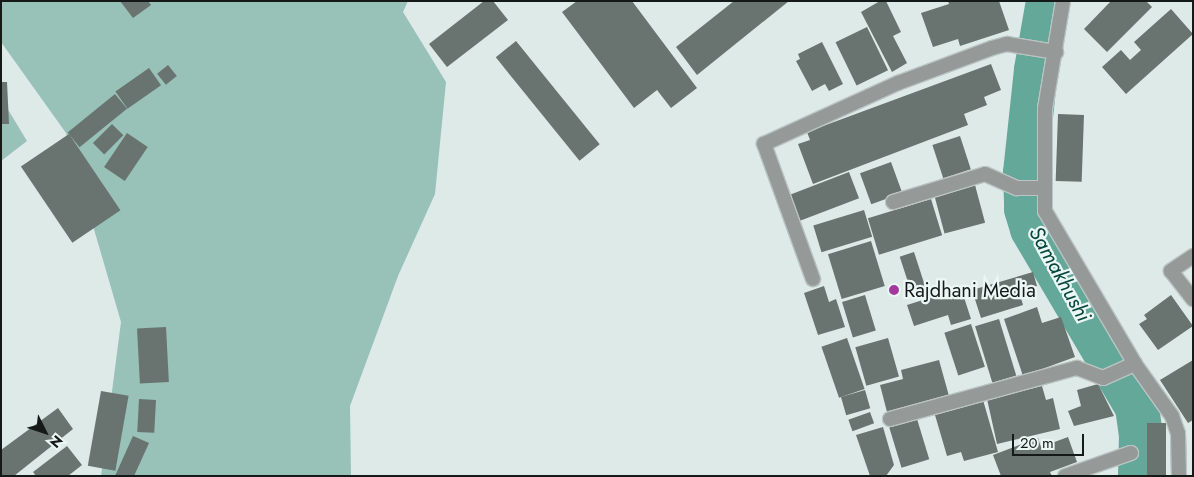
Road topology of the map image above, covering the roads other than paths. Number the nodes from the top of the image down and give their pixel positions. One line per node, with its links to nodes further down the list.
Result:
1 (1063, 1): 2 (street)
2 (1052, 51): 3 (street); 6 (street)
3 (1039, 187): 4 (street); 8 (street)
4 (893, 202)
5 (1193, 256): 7 (street)
6 (813, 279)
7 (1193, 299)
8 (1131, 366): 9 (street); 12 (street)
9 (890, 419)
10 (1131, 453): 11 (street)
11 (1065, 476)
12 (1179, 476)

